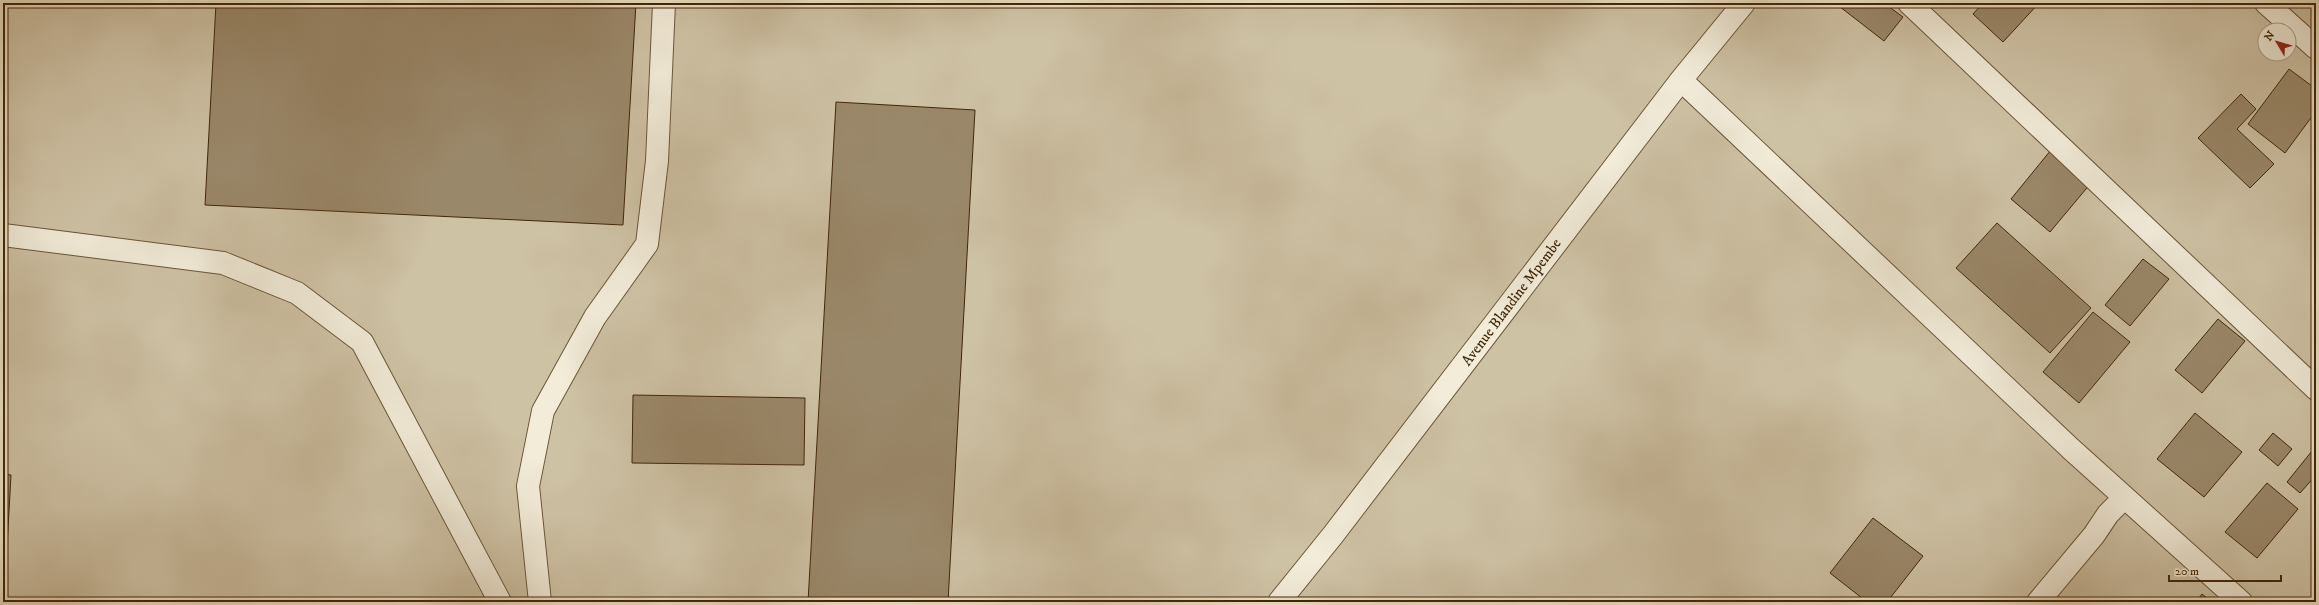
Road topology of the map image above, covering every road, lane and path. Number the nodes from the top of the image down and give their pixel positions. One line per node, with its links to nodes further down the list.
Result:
1 (664, 3): 11 (street)
2 (1744, 3): 6 (street, Avenue Blandine Mpembe)
3 (1909, 3): 8 (street)
4 (2266, 3): 5 (street)
5 (2316, 48)
6 (1681, 80): 9 (street); 12 (street, Avenue Blandine Mpembe)
7 (3, 235): 10 (street)
8 (2316, 389)
9 (2124, 498): 13 (street); 14 (street)
10 (500, 602)
11 (540, 602)
12 (1279, 602)
13 (2038, 602)
14 (2241, 602)

